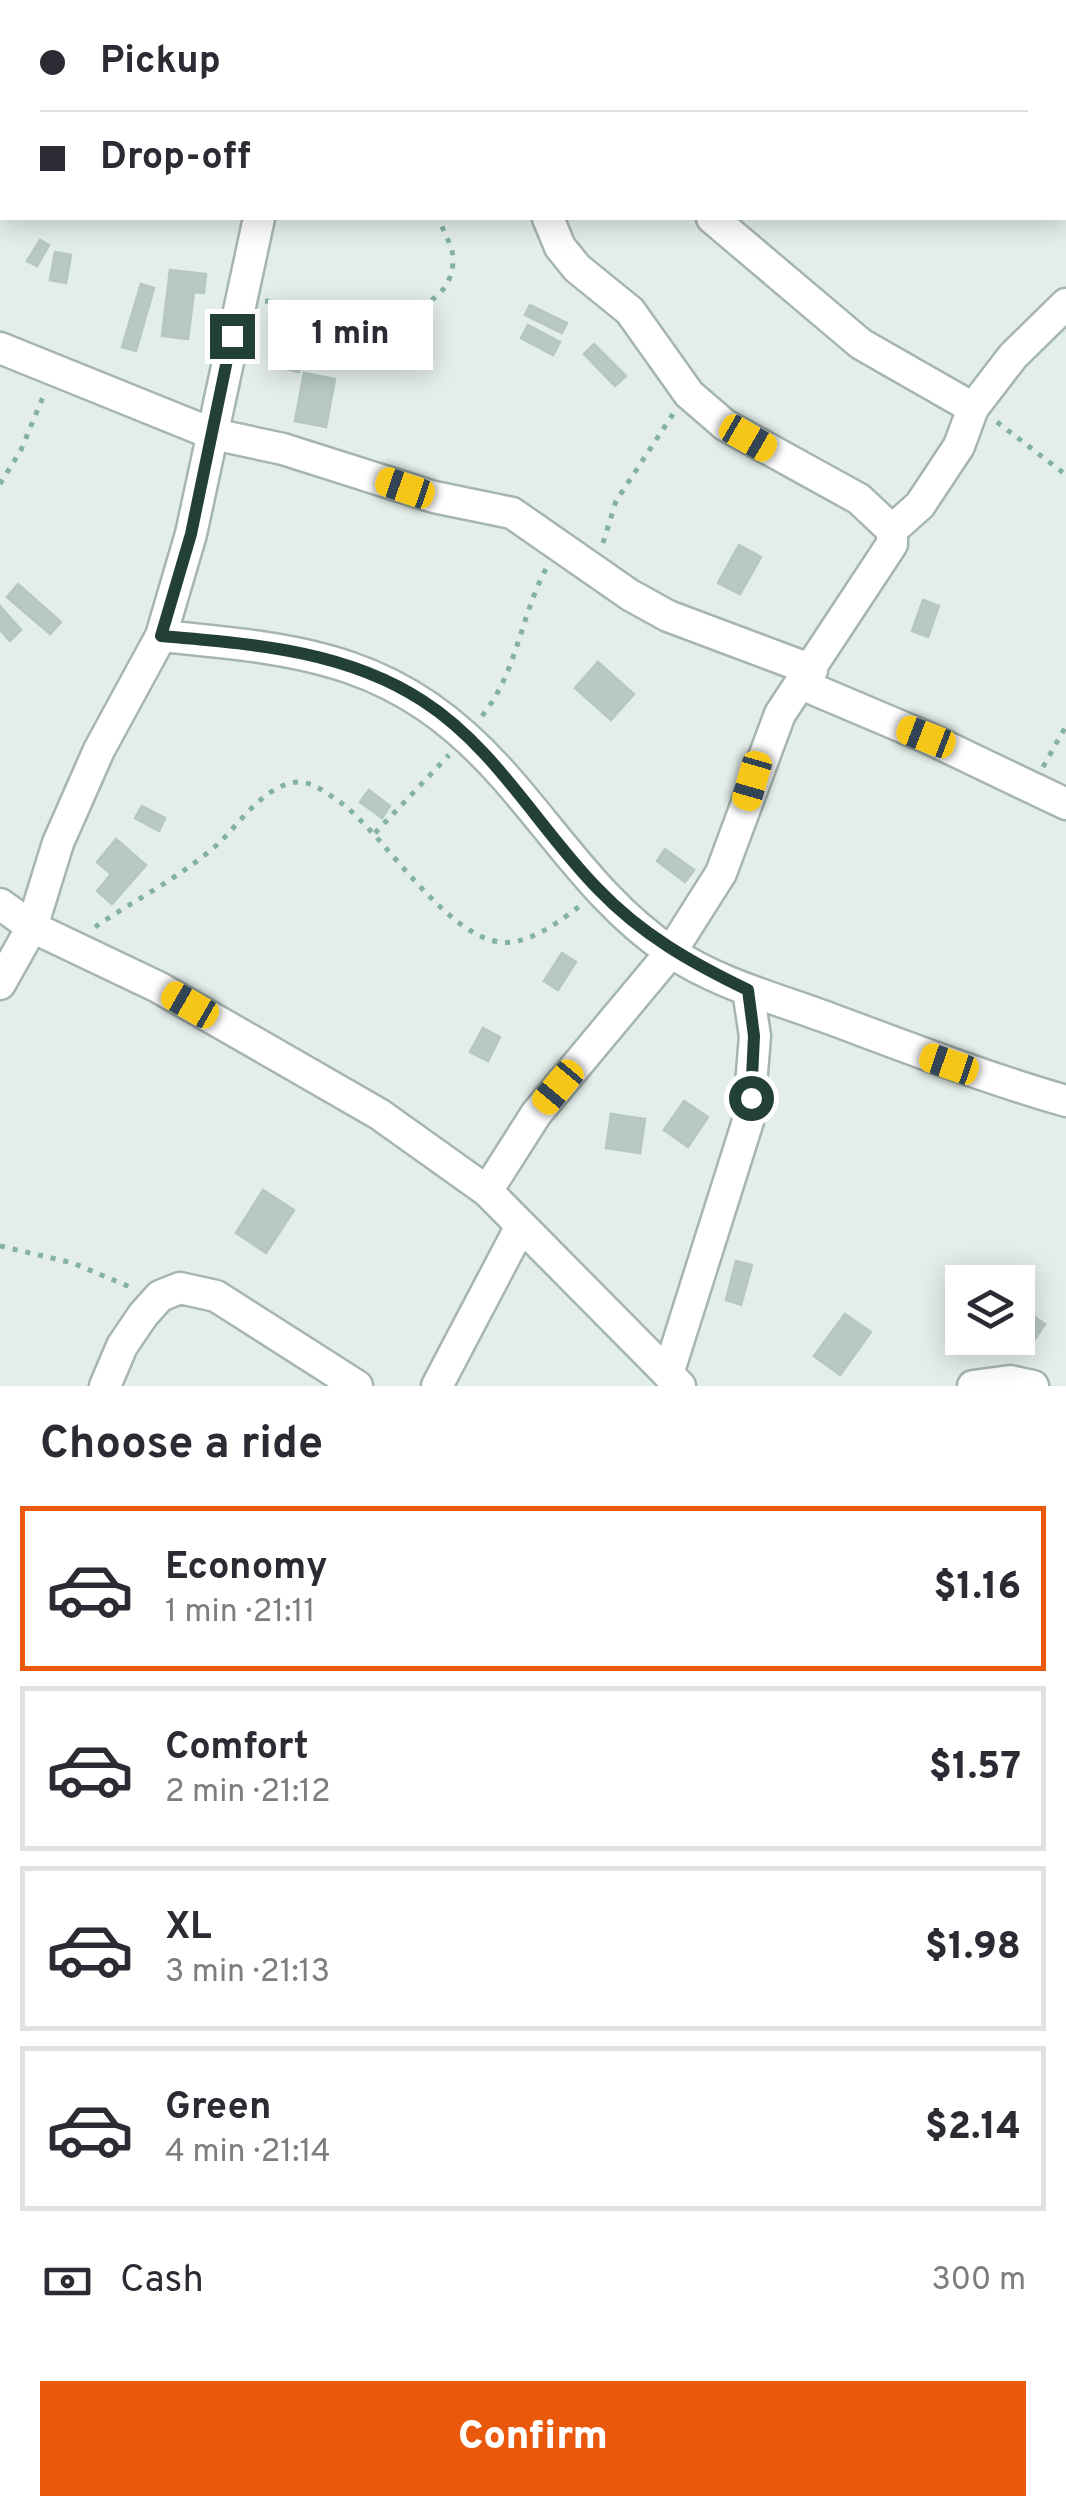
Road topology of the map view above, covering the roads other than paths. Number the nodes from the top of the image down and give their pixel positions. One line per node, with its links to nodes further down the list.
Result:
1 (259, 220): 7 (street)
2 (549, 220): 8 (street)
3 (714, 220): 6 (street)
4 (1066, 304): 6 (street)
5 (0, 348): 7 (street)
6 (973, 408): 8 (street)
7 (213, 434): 9 (street); 10 (street)
8 (892, 530): 10 (street)
9 (161, 636): 13 (street); 14 (street)
10 (806, 677): 11 (street); 14 (street)
11 (1066, 804)
12 (0, 904): 13 (street)
13 (32, 927): 15 (street); 18 (street)
14 (670, 952): 16 (street); 18 (street)
15 (0, 984)
16 (748, 990): 17 (street); 20 (street)
17 (1066, 1101)
18 (487, 1192): 19 (street)
19 (521, 1226): 20 (street); 23 (street)
20 (674, 1380)
21 (105, 1386): 22 (street)
22 (357, 1386)
23 (437, 1386)
24 (973, 1386): 25 (street)
25 (1032, 1386)

